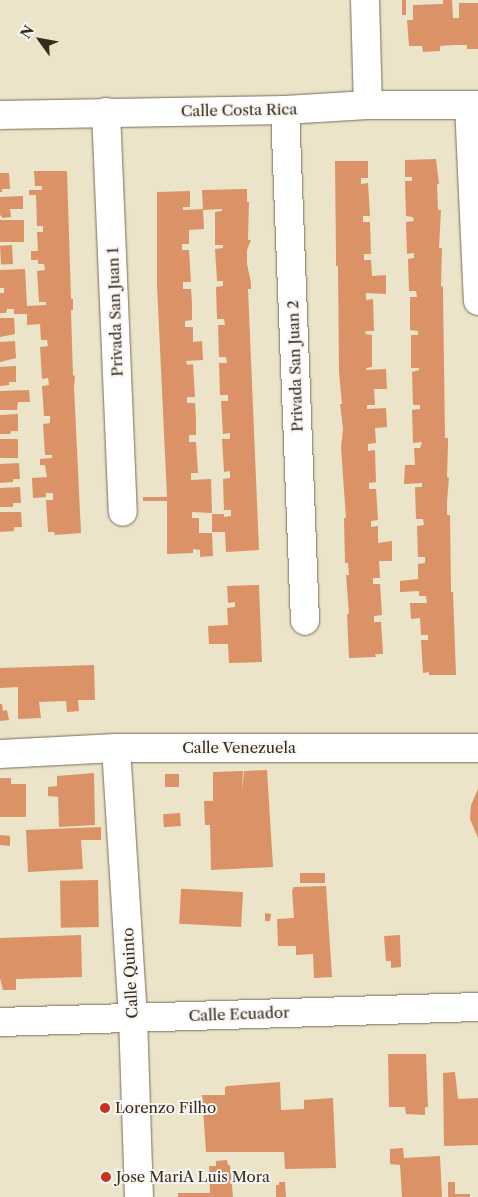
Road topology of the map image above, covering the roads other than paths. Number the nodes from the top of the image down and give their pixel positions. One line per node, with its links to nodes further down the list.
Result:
1 (365, 0): 2 (street)
2 (368, 104): 3 (street, Calle Costa Rica); 4 (street, Calle Costa Rica)
3 (474, 105): 7 (street)
4 (285, 110): 5 (street, Calle Costa Rica); 9 (street, Privada San Juan 2)
5 (106, 112): 6 (street, Calle Costa Rica); 8 (street, Privada San Juan 1)
6 (0, 115)
7 (478, 301)
8 (123, 512)
9 (304, 621)
10 (116, 748): 11 (street, Calle Venezuela); 12 (street, Calle Venezuela); 14 (street, Calle Quinto)
11 (478, 748)
12 (0, 754)
13 (478, 1007): 14 (street, Calle Ecuador)
14 (133, 1016): 15 (street, Calle Ecuador); 16 (street, Calle Quinto)
15 (0, 1022)
16 (139, 1197)

